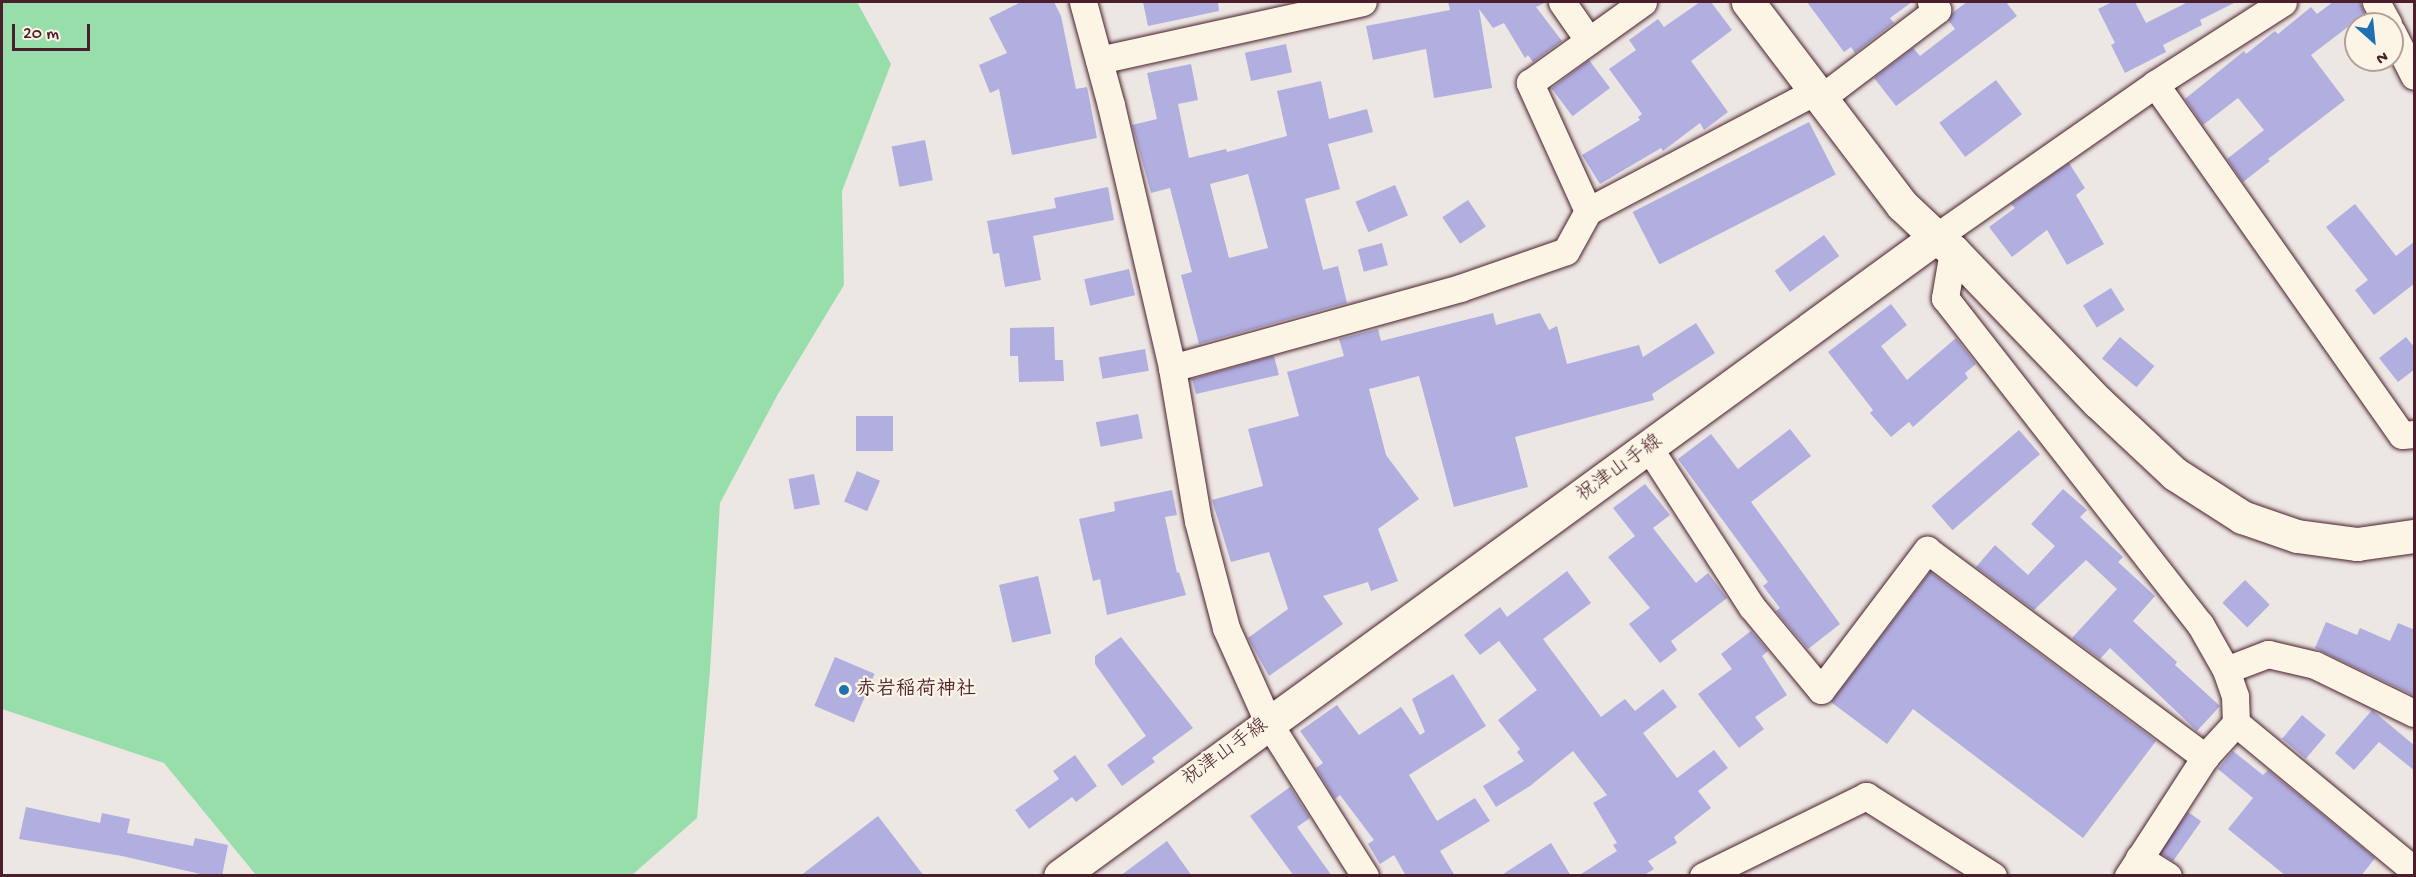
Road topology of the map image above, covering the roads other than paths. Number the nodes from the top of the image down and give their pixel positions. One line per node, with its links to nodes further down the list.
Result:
1 (1083, 2): 10 (street)
2 (1363, 2): 10 (street)
3 (1562, 2): 8 (street)
4 (1643, 2): 8 (street)
5 (1748, 2): 13 (street)
6 (1931, 2): 13 (street)
7 (2283, 2): 12 (street)
8 (1589, 40): 14 (street)
9 (2404, 55): 11 (street)
10 (1099, 60): 16 (street)
11 (2415, 76)
12 (2155, 84): 15 (street); 17 (street)
13 (1819, 95): 14 (street); 15 (street)
14 (1588, 211): 16 (street)
15 (1944, 244): 18 (street, 祝津山手線); 19 (street); 20 (street)
16 (1172, 368): 22 (street)
17 (2415, 434)
18 (1649, 448): 22 (street, 祝津山手線); 24 (street)
19 (2415, 536)
20 (2226, 670): 21 (street); 23 (street)
21 (2415, 713)
22 (1268, 722): 27 (street, 祝津山手線); 28 (street)
23 (2236, 723): 24 (street); 26 (street)
24 (2205, 757): 25 (street)
25 (2133, 867): 31 (street)
26 (2415, 870)
27 (1060, 876)
28 (1365, 876)
29 (1702, 876): 30 (street)
30 (1993, 876)
31 (2168, 876)

